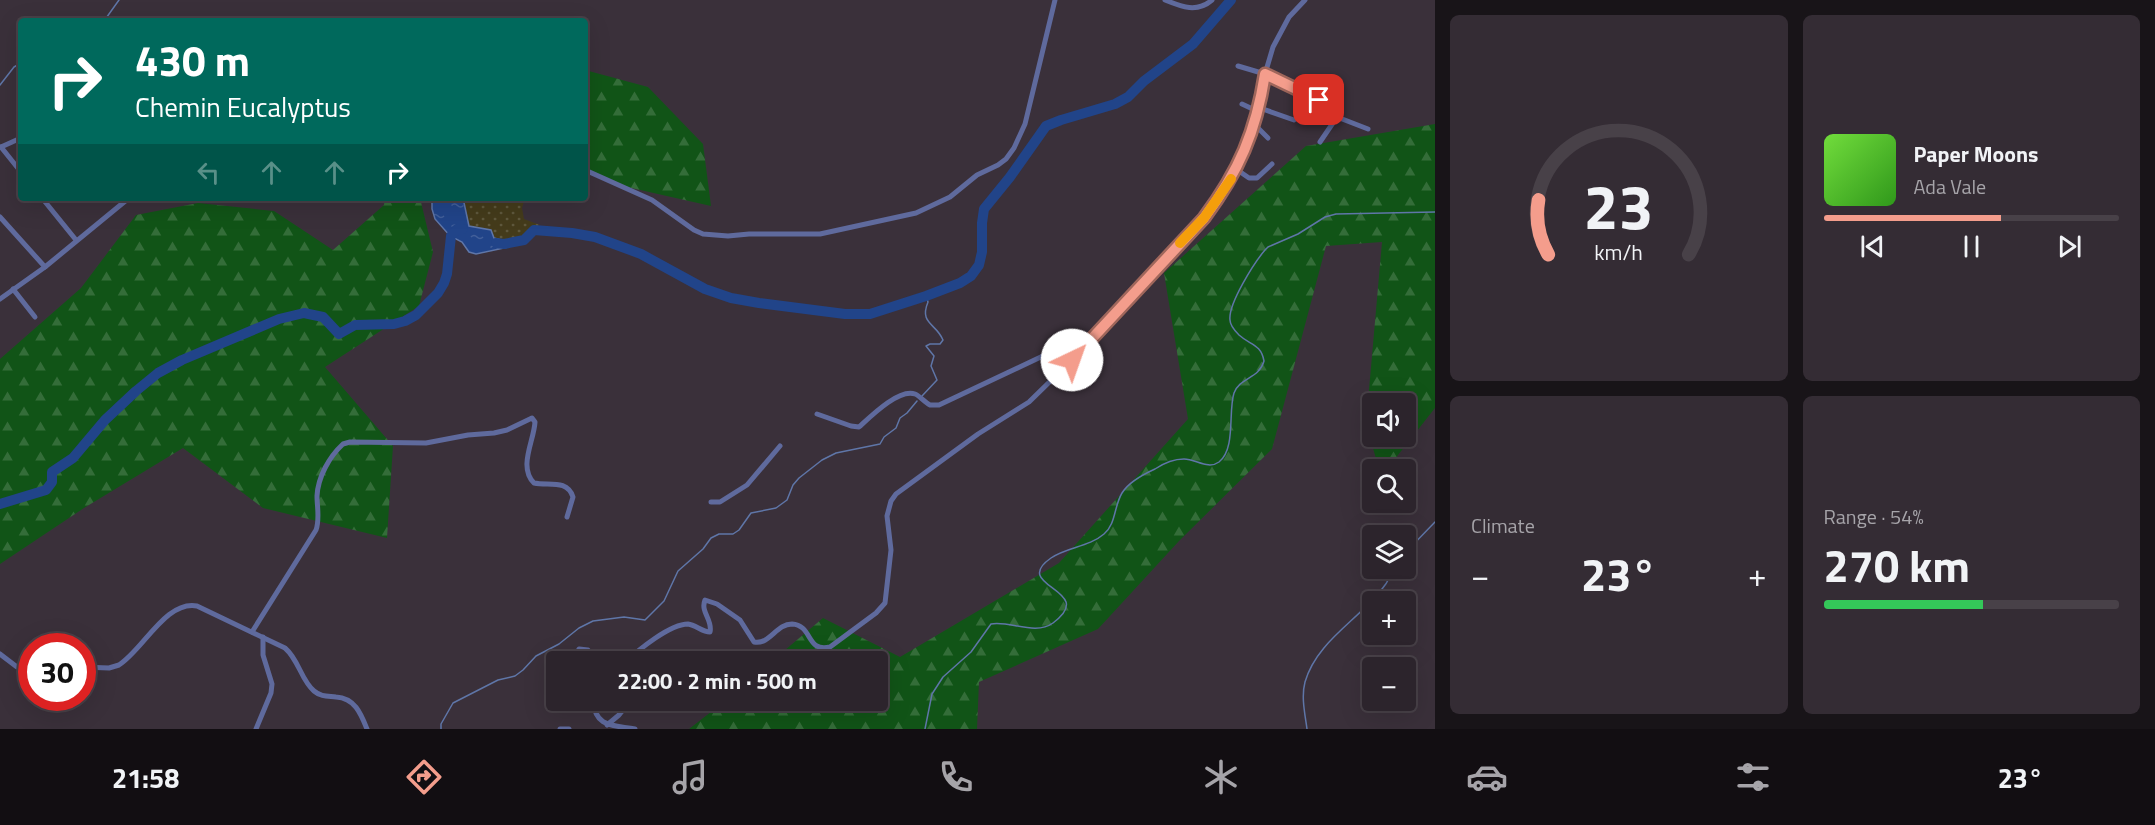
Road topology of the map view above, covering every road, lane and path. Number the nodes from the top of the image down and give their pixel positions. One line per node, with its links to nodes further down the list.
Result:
1 (1055, 0): 20 (street)
2 (1165, 0): 3 (street)
3 (1212, 0)
4 (1305, 0): 6 (street)
5 (1238, 66): 6 (street)
6 (1265, 74): 8 (street); 9 (street)
7 (1242, 104): 8 (street)
8 (1259, 110): 10 (street); 11 (street)
9 (1337, 117): 12 (street); 15 (street)
10 (1294, 120)
11 (1255, 125): 13 (street); 19 (street)
12 (1368, 129)
13 (1268, 138)
14 (18, 139): 16 (street)
15 (1320, 142)
16 (1, 147): 18 (street)
17 (1272, 164): 19 (street)
18 (18, 168)
19 (1236, 169): 29 (street)
20 (588, 171)
21 (44, 201): 24 (street)
22 (125, 201): 24 (street)
23 (0, 217): 25 (street)
24 (76, 240): 25 (street)
25 (45, 267): 26 (street)
26 (13, 289): 27 (street); 28 (street)
27 (0, 299)
28 (35, 317)
29 (1093, 336): 30 (street); 36 (street)
30 (817, 414)
31 (780, 446): 32 (street)
32 (711, 502)
33 (567, 517): 34 (street)
34 (252, 632): 35 (street); 39 (street)
35 (263, 637): 43 (street); 44 (street)
36 (637, 651)
37 (0, 654): 38 (street)
38 (18, 667)
39 (96, 668)
40 (595, 711): 42 (street)
41 (620, 711): 42 (street)
42 (607, 725): 47 (street)
43 (256, 729)
44 (367, 729)
45 (560, 729): 46 (street)
46 (569, 729)
47 (635, 729)

